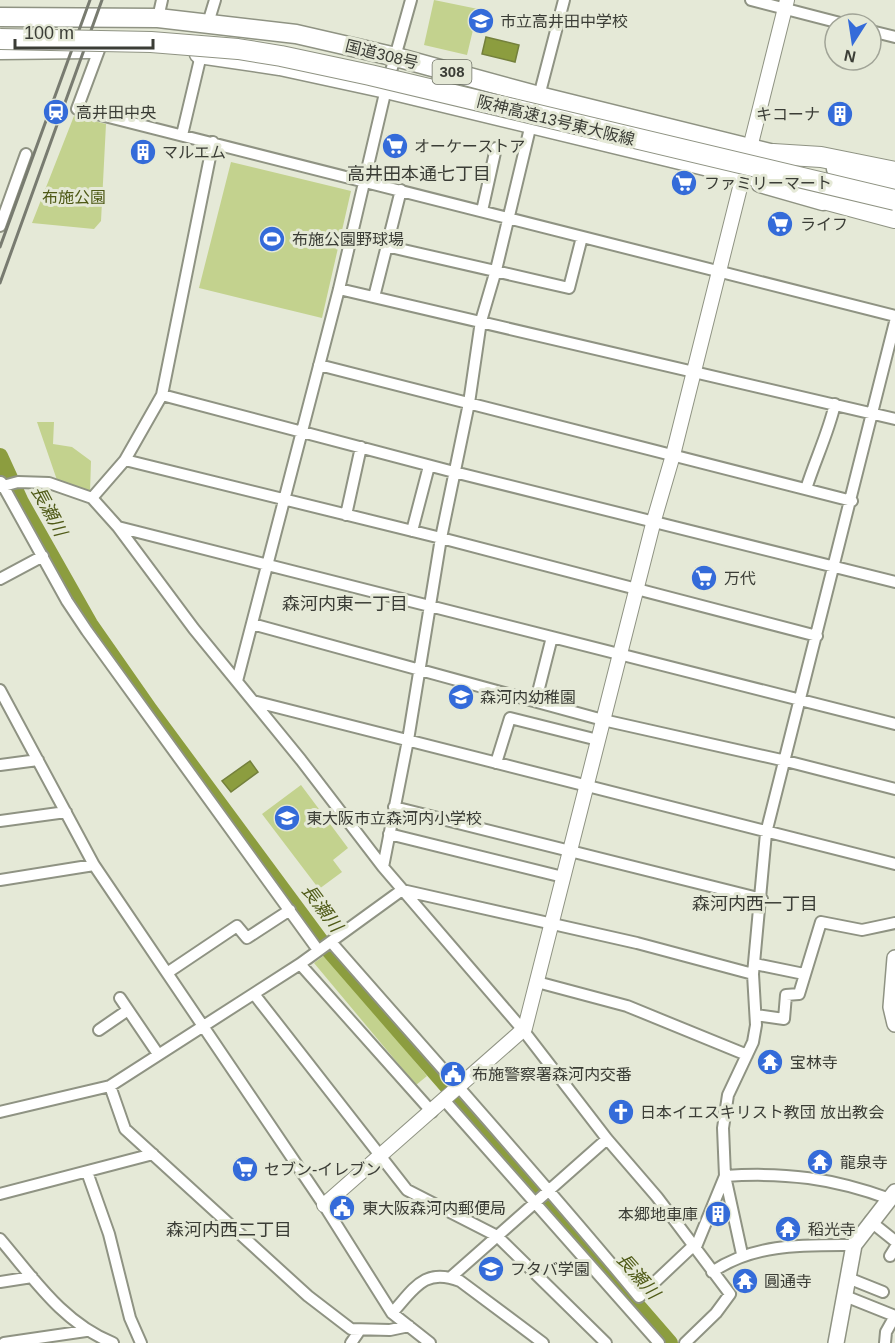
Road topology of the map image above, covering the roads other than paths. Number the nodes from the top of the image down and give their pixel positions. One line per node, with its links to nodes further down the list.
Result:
1 (162, 0): 9 (street)
2 (214, 0): 10 (street)
3 (411, 0): 16 (street)
4 (564, 0): 18 (street)
5 (751, 0): 6 (street)
6 (786, 5): 8 (street); 23 (street)
7 (0, 17): 9 (highway, 国道308号 / 308)
8 (823, 17)
9 (158, 18): 10 (highway, 国道308号 / 308)
10 (208, 23): 16 (highway, 国道308号 / 308)
11 (0, 27): 30 (highway, 阪神高速13号東大阪線)
12 (0, 39): 33 (highway, 阪神高速13号東大阪線, bridge)
13 (0, 50): 14 (highway, 国道308号 / 308)
14 (99, 50): 15 (highway, 国道308号 / 308); 20 (street)
15 (201, 54): 17 (highway, 国道308号 / 308); 20 (street)
16 (396, 57): 17 (street); 18 (highway, 国道308号 / 308)
17 (386, 89): 19 (highway, 国道308号 / 308); 29 (street)
18 (539, 96): 23 (highway, 国道308号 / 308)
19 (531, 124): 28 (highway, 国道308号 / 308); 36 (street)
20 (182, 135): 21 (street)
21 (213, 142): 29 (street); 51 (street)
22 (496, 148): 35 (street)
23 (748, 148): 25 (highway, 国道308号 / 308); 28 (street)
24 (26, 154): 39 (street)
25 (773, 154): 26 (highway); 27 (highway); 30 (highway, 国道308号 / 308)
26 (895, 164)
27 (895, 172)
28 (742, 175): 32 (highway); 34 (highway, 国道308号 / 308); 43 (street)
29 (363, 180): 31 (street); 44 (street)
30 (895, 185)
31 (401, 190): 35 (street); 41 (street)
32 (809, 195): 37 (highway); 38 (highway)
33 (895, 200)
34 (895, 206)
35 (482, 211): 36 (street)
36 (509, 218): 40 (street); 42 (street)
37 (895, 218)
38 (895, 225)
39 (0, 226)
40 (582, 237): 42 (street); 43 (street)
41 (386, 246): 42 (street); 45 (street)
42 (496, 270): 47 (street)
43 (718, 271): 46 (street); 50 (street)
44 (339, 289): 45 (street); 49 (street)
45 (374, 297): 47 (street)
46 (895, 316)
47 (481, 321): 50 (street); 52 (street)
48 (895, 322): 54 (street)
49 (319, 365): 52 (street); 56 (street)
50 (692, 371): 53 (street); 58 (street)
51 (162, 395): 56 (street); 59 (street)
52 (469, 404): 58 (street); 61 (street)
53 (836, 405): 54 (street); 63 (street)
54 (872, 413): 55 (street); 66 (street)
55 (895, 418)
56 (302, 432): 57 (street); 65 (street)
57 (361, 447): 60 (street); 67 (street)
58 (673, 455): 63 (street); 68 (street)
59 (125, 460): 64 (street); 65 (street)
60 (429, 465): 61 (street); 70 (street)
61 (454, 472): 68 (street); 71 (street)
62 (2, 484): 64 (street); 72 (street)
63 (806, 489): 66 (street)
64 (92, 498): 69 (street)
65 (284, 500): 67 (street); 73 (street)
66 (852, 501): 74 (street)
67 (346, 515): 70 (street)
68 (654, 520): 74 (street); 77 (street)
69 (118, 527): 73 (street); 84 (street)
70 (412, 531): 71 (street)
71 (441, 538): 77 (street); 78 (street)
72 (42, 556): 75 (street); 112 (street)
73 (267, 564): 78 (street); 79 (street)
74 (833, 566): 76 (street); 80 (street)
75 (0, 579)
76 (895, 582)
77 (638, 589): 80 (street); 82 (street)
78 (430, 607): 81 (street); 83 (street)
79 (252, 624): 83 (street); 84 (street)
80 (818, 636): 86 (street)
81 (552, 637): 82 (street); 87 (street)
82 (621, 654): 86 (street); 89 (street)
83 (419, 670): 87 (street); 91 (street)
84 (237, 681): 88 (street)
85 (0, 690): 93 (street)
86 (800, 699): 90 (street); 94 (street)
87 (536, 700): 89 (street)
88 (253, 701): 91 (street); 107 (street)
89 (603, 720): 92 (street); 94 (street)
90 (895, 724)
91 (408, 740): 95 (street); 99 (street)
92 (598, 740): 95 (street); 97 (street)
93 (38, 760): 96 (street); 100 (street)
94 (786, 761): 98 (street); 102 (street)
95 (496, 763): 97 (street)
96 (0, 765)
97 (586, 785): 102 (street); 104 (street)
98 (895, 789)
99 (394, 807): 103 (street); 104 (street)
100 (66, 812): 101 (street); 106 (street)
101 (0, 821)
102 (766, 833): 105 (street); 111 (street)
103 (389, 834): 107 (street); 108 (street)
104 (570, 850): 108 (street); 111 (street)
105 (895, 864)
106 (94, 865): 109 (street); 120 (street)
107 (383, 867): 110 (street)
108 (563, 877): 114 (street)
109 (0, 880)
110 (402, 890): 114 (street); 115 (street); 131 (street)
111 (762, 898): 119 (street)
112 (290, 910): 116 (street); 120 (street)
113 (895, 922): 121 (street)
114 (552, 923): 119 (street); 122 (street)
115 (331, 942): 116 (street); 135 (street)
116 (319, 950): 118 (street)
117 (895, 958): 123 (main road)
118 (300, 964): 124 (street); 138 (street)
119 (754, 969): 121 (street); 127 (street)
120 (167, 973): 129 (street)
121 (804, 974): 127 (street)
122 (537, 982): 131 (street); 133 (street)
123 (894, 988): 128 (main road)
124 (254, 994): 129 (street); 141 (street)
125 (120, 998): 126 (street)
126 (128, 1010): 130 (street); 132 (street)
127 (756, 1015): 133 (street)
128 (895, 1024)
129 (202, 1026): 132 (street); 148 (street)
130 (99, 1030)
131 (523, 1030): 135 (street); 139 (street)
132 (158, 1054): 134 (street)
133 (747, 1055): 143 (street)
134 (110, 1086): 137 (street); 140 (street)
135 (458, 1089): 136 (street); 144 (street)
136 (445, 1101): 138 (street); 147 (street)
137 (0, 1112)
138 (432, 1112): 141 (street)
139 (607, 1139): 144 (street); 154 (street)
140 (153, 1154): 142 (street); 167 (street)
141 (381, 1156): 148 (street); 150 (street)
142 (87, 1172): 145 (street); 171 (street)
143 (725, 1176): 146 (street); 154 (street); 155 (street)
144 (550, 1189): 147 (street); 154 (street)
145 (0, 1194)
146 (892, 1195): 149 (main road)
147 (534, 1203): 150 (street); 174 (street)
148 (324, 1205): 163 (street)
149 (870, 1221): 152 (street); 153 (main road)
150 (497, 1236): 158 (street); 168 (street)
151 (0, 1239): 157 (street)
152 (895, 1241)
153 (854, 1245): 155 (street); 159 (main road)
154 (694, 1248): 156 (street)
155 (742, 1254): 156 (street)
156 (712, 1272): 175 (street)
157 (32, 1277): 160 (street); 166 (street)
158 (451, 1277): 163 (street); 173 (street)
159 (848, 1278): 161 (street); 162 (main road)
160 (0, 1282)
161 (883, 1292)
162 (845, 1296): 164 (street); 176 (main road)
163 (392, 1313): 165 (street)
164 (895, 1316): 177 (street)
165 (409, 1326): 167 (street); 172 (street)
166 (86, 1331): 169 (street); 170 (street)
167 (358, 1339)
168 (598, 1340)
169 (4, 1343)
170 (113, 1343)
171 (141, 1343)
172 (430, 1343)
173 (543, 1343)
174 (659, 1343)
175 (685, 1343)
176 (836, 1343)
177 (885, 1343)

